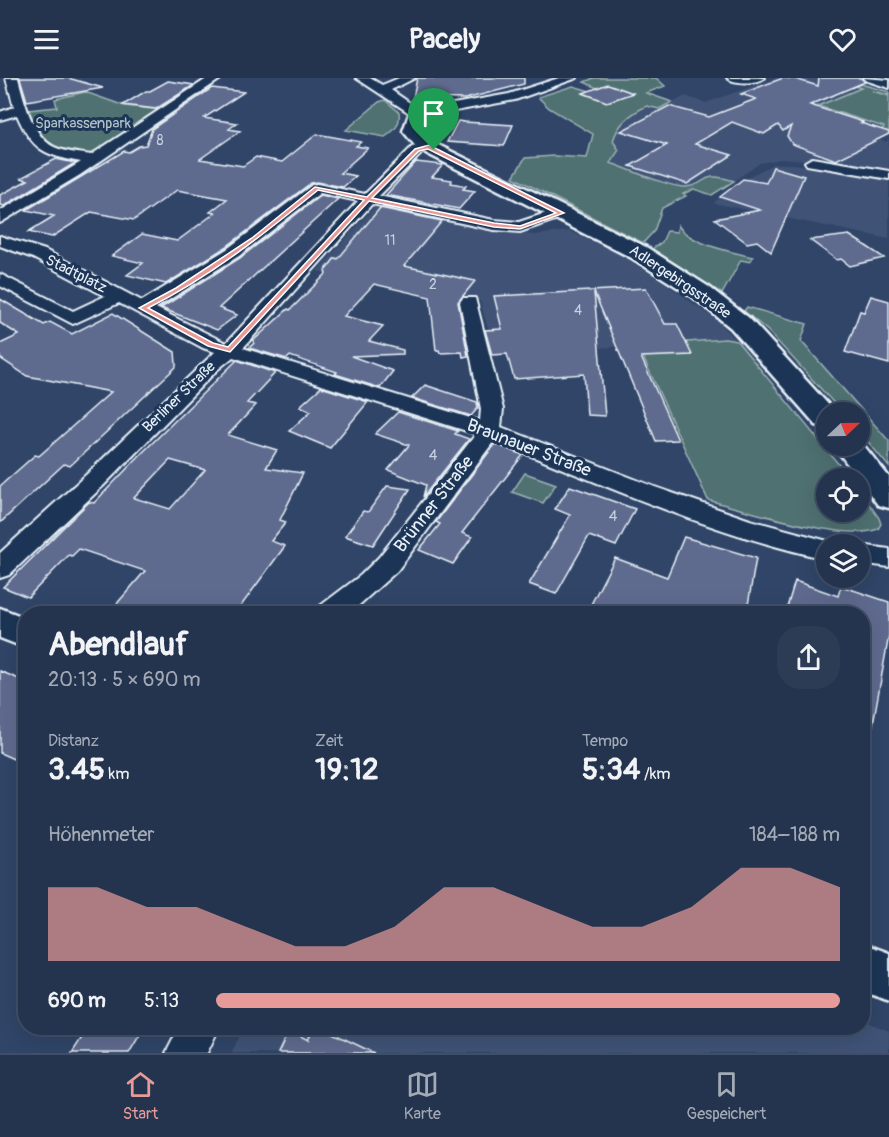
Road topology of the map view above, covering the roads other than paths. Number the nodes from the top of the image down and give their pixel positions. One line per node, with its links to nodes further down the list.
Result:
1 (12, 78): 13 (street)
2 (216, 78): 17 (street)
3 (362, 78): 12 (street)
4 (409, 78): 12 (street)
5 (530, 78): 11 (street)
6 (571, 78): 11 (street)
7 (733, 78): 8 (street)
8 (758, 78)
9 (869, 78): 10 (street)
10 (889, 84)
11 (548, 86): 15 (street)
12 (382, 89): 15 (street)
13 (22, 109): 14 (street); 17 (street)
14 (0, 116)
15 (411, 116): 16 (street, Adlergebirgsstraße)
16 (429, 147): 20 (street, Berliner Straße); 21 (street, Adlergebirgsstraße)
17 (93, 160): 22 (street)
18 (812, 162): 19 (street)
19 (889, 175)
20 (368, 199): 21 (street); 29 (street); 30 (street, Berliner Straße)
21 (561, 213): 31 (street, Adlergebirgsstraße)
22 (0, 218)
23 (0, 241): 24 (street)
24 (26, 250): 25 (street, Stadtplatz); 27 (street, Stadtplatz)
25 (9, 259)
26 (2, 283): 27 (street, Stadtplatz)
27 (120, 296): 29 (street, Stadtplatz)
28 (469, 302): 32 (street)
29 (142, 308): 30 (street, Stadtplatz)
30 (230, 350): 32 (street, Braunauer Straße); 38 (street, Berliner Straße)
31 (816, 408)
32 (490, 431): 35 (street, Braunauer Straße); 39 (street, Brünner Straße)
33 (857, 456): 34 (street)
34 (889, 497)
35 (816, 547)
36 (870, 555): 37 (street)
37 (889, 558)
38 (0, 568)
39 (340, 606)
40 (0, 622): 41 (street)
41 (18, 630)
42 (870, 970): 43 (street)
43 (889, 977)
44 (196, 1035): 45 (street)
45 (186, 1053)

